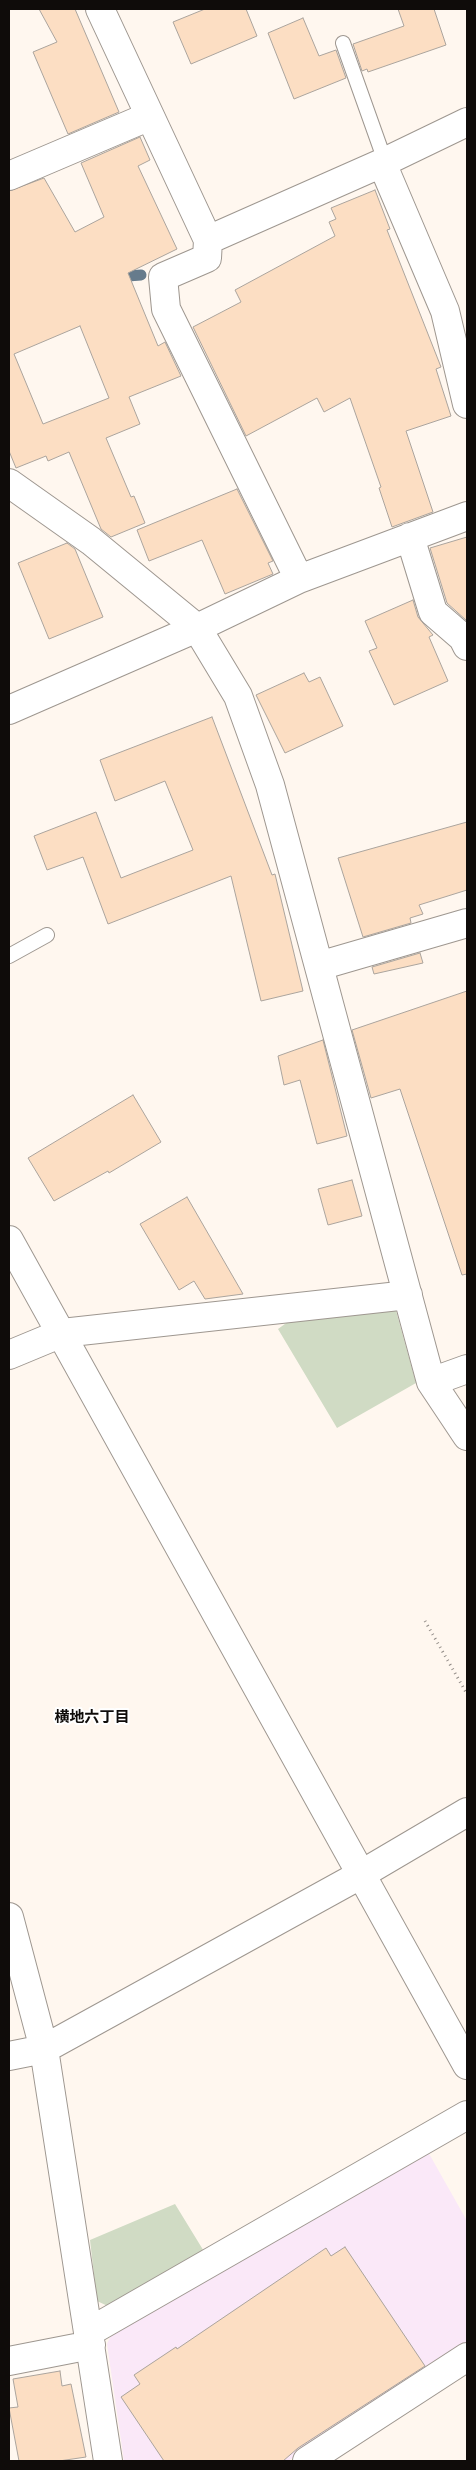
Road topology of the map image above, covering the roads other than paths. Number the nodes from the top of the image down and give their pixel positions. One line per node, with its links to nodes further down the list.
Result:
1 (100, 9): 3 (street)
2 (343, 43): 5 (lane)
3 (150, 116): 6 (street); 7 (street)
4 (467, 122): 5 (street)
5 (384, 162): 7 (street); 8 (street)
6 (9, 176)
7 (208, 240): 12 (street)
8 (467, 404)
9 (9, 483): 13 (street)
10 (467, 516): 11 (street)
11 (410, 537): 12 (street); 14 (street)
12 (299, 579): 13 (street)
13 (197, 628): 15 (street); 19 (street)
14 (467, 646)
15 (9, 710)
16 (467, 923): 19 (street)
17 (47, 935): 18 (lane)
18 (9, 956)
19 (319, 966): 21 (street)
20 (9, 1240): 22 (street)
21 (408, 1295): 22 (street); 25 (street)
22 (62, 1333): 23 (street); 28 (street)
23 (9, 1355)
24 (467, 1369): 25 (street)
25 (431, 1382): 26 (street)
26 (467, 1436)
27 (467, 1812): 28 (street)
28 (360, 1875): 30 (street); 32 (street)
29 (9, 1917): 30 (street)
30 (44, 2049): 31 (street); 34 (street)
31 (9, 2056)
32 (467, 2065)
33 (467, 2115): 34 (street)
34 (90, 2339): 36 (street); 37 (street)
35 (467, 2356): 38 (street)
36 (9, 2361)
37 (108, 2461)
38 (307, 2461)

